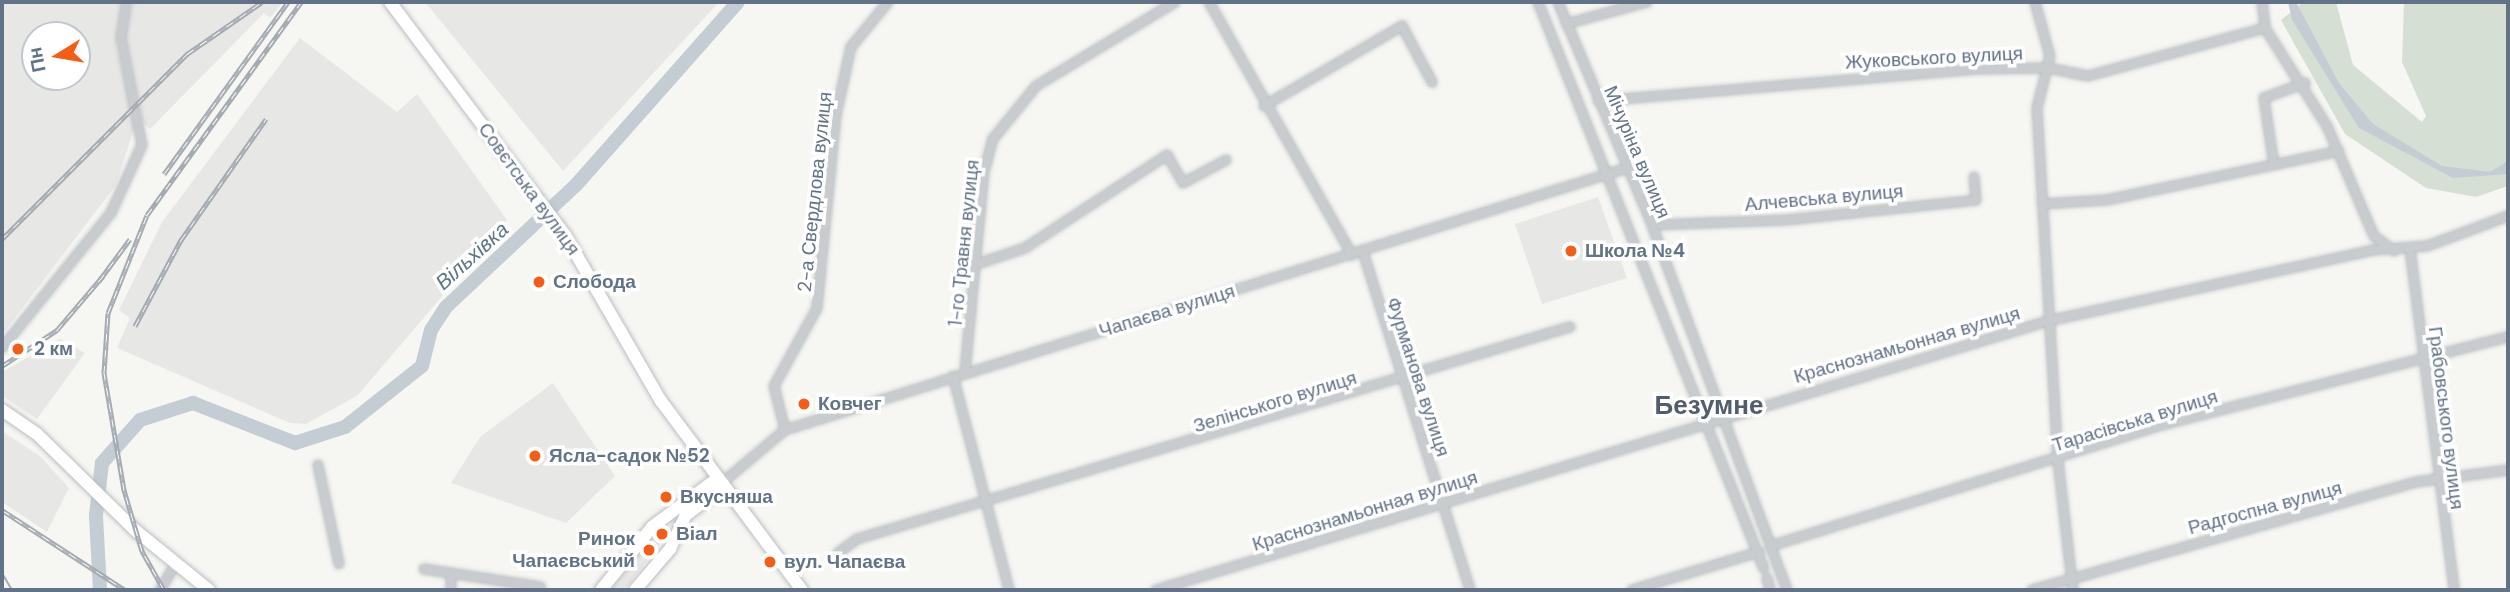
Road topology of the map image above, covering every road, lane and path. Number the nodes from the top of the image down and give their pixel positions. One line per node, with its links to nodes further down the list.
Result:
1 (127, 2): 35 (street)
2 (390, 2): 48 (main road, Совєтська вулиця)
3 (888, 2): 43 (street, 2-а Свердлова вулиця)
4 (1175, 2): 31 (street, 1-го Травня вулиця)
5 (1209, 2): 17 (street)
6 (1538, 2): 22 (street, Мічуріна вулиця)
7 (1558, 2): 11 (street, Мічуріна вулиця)
8 (1647, 2): 11 (street)
9 (2035, 2): 13 (street)
10 (2262, 2): 12 (street)
11 (1566, 24): 16 (street, Мічуріна вулиця)
12 (2265, 28): 13 (street, Жуковського вулиця); 15 (street)
13 (2048, 68): 16 (street, Жуковського вулиця); 24 (street)
14 (1432, 82): 17 (street)
15 (2305, 83): 18 (street); 20 (street)
16 (1598, 101): 21 (street, Мічуріна вулиця)
17 (1264, 106): 30 (street)
18 (2339, 151): 20 (street); 28 (street)
19 (1226, 160): 31 (street)
20 (2274, 165): 24 (street)
21 (1627, 168): 22 (street, Чапаєва вулиця); 26 (street, Мічуріна вулиця)
22 (1607, 176): 29 (street, Чапаєва вулиця); 42 (street, Мічуріна вулиця)
23 (1974, 177): 26 (street, Алчевська вулиця)
24 (2042, 204): 32 (street)
25 (2508, 216): 27 (street, Краснознамьонная вулиця)
26 (1651, 225): 41 (street, Мічуріна вулиця)
27 (2410, 249): 28 (street, Краснознамьонная вулиця); 36 (street, Грабовського вулиця)
28 (2395, 251): 32 (street, Краснознамьонная вулиця)
29 (1363, 252): 30 (street, Чапаєва вулиця); 39 (street, Фурманова вулиця)
30 (1352, 255): 37 (street, Чапаєва вулиця)
31 (977, 264): 37 (street, 1-го Травня вулиця)
32 (2048, 321): 41 (street, Краснознамьонная вулиця); 44 (street)
33 (1570, 327): 39 (street, Зелінського вулиця)
34 (2508, 337): 36 (street, Тарасівська вулиця)
35 (2, 348)
36 (2423, 361): 44 (street, Тарасівська вулиця); 47 (street, Грабовського вулиця)
37 (965, 372): 38 (street, Чапаєва вулиця)
38 (953, 376): 43 (street, Чапаєва вулиця); 49 (street)
39 (1400, 378): 49 (street, Зелінського вулиця); 50 (street, Фурманова вулиця)
40 (2, 410): 55 (main road)
41 (1724, 414): 42 (street, Краснознамьонная вулиця); 51 (street, Мічуріна вулиця)
42 (1701, 422): 50 (street, Краснознамьонная вулиця); 52 (street, Мічуріна вулиця)
43 (785, 430): 48 (street, Чапаєва вулиця)
44 (2058, 461): 51 (street, Тарасівська вулиця); 58 (street)
45 (318, 465): 54 (street)
46 (2508, 470): 47 (street, Радгоспна вулиця)
47 (2437, 477): 58 (street, Радгоспна вулиця); 74 (street, Грабовського вулиця)
48 (721, 483): 63 (main road, Чапаєва вулиця); 64 (main road, Чапаєва вулиця); 65 (main road, Совєтська вулиця)
49 (988, 503): 53 (street, Зелінського вулиця); 66 (street)
50 (1443, 505): 67 (street, Краснознамьонная вулиця); 68 (street, Фурманова вулиця)
51 (1774, 545): 71 (street, Мічуріна вулиця)
52 (1759, 552): 69 (street); 70 (street, Мічуріна вулиця)
53 (838, 553)
54 (339, 564)
55 (175, 565): 60 (street); 61 (main road)
56 (424, 569): 57 (street)
57 (451, 576): 59 (street); 62 (street)
58 (2071, 577): 72 (street, Радгоспна вулиця); 73 (street)
59 (541, 587)
60 (160, 590)
61 (209, 590)
62 (451, 590)
63 (601, 590)
64 (635, 590)
65 (802, 590)
66 (1010, 590)
67 (1156, 590)
68 (1470, 590)
69 (1632, 590)
70 (1770, 590)
71 (1787, 590)
72 (2032, 590)
73 (2073, 590)
74 (2454, 590)

